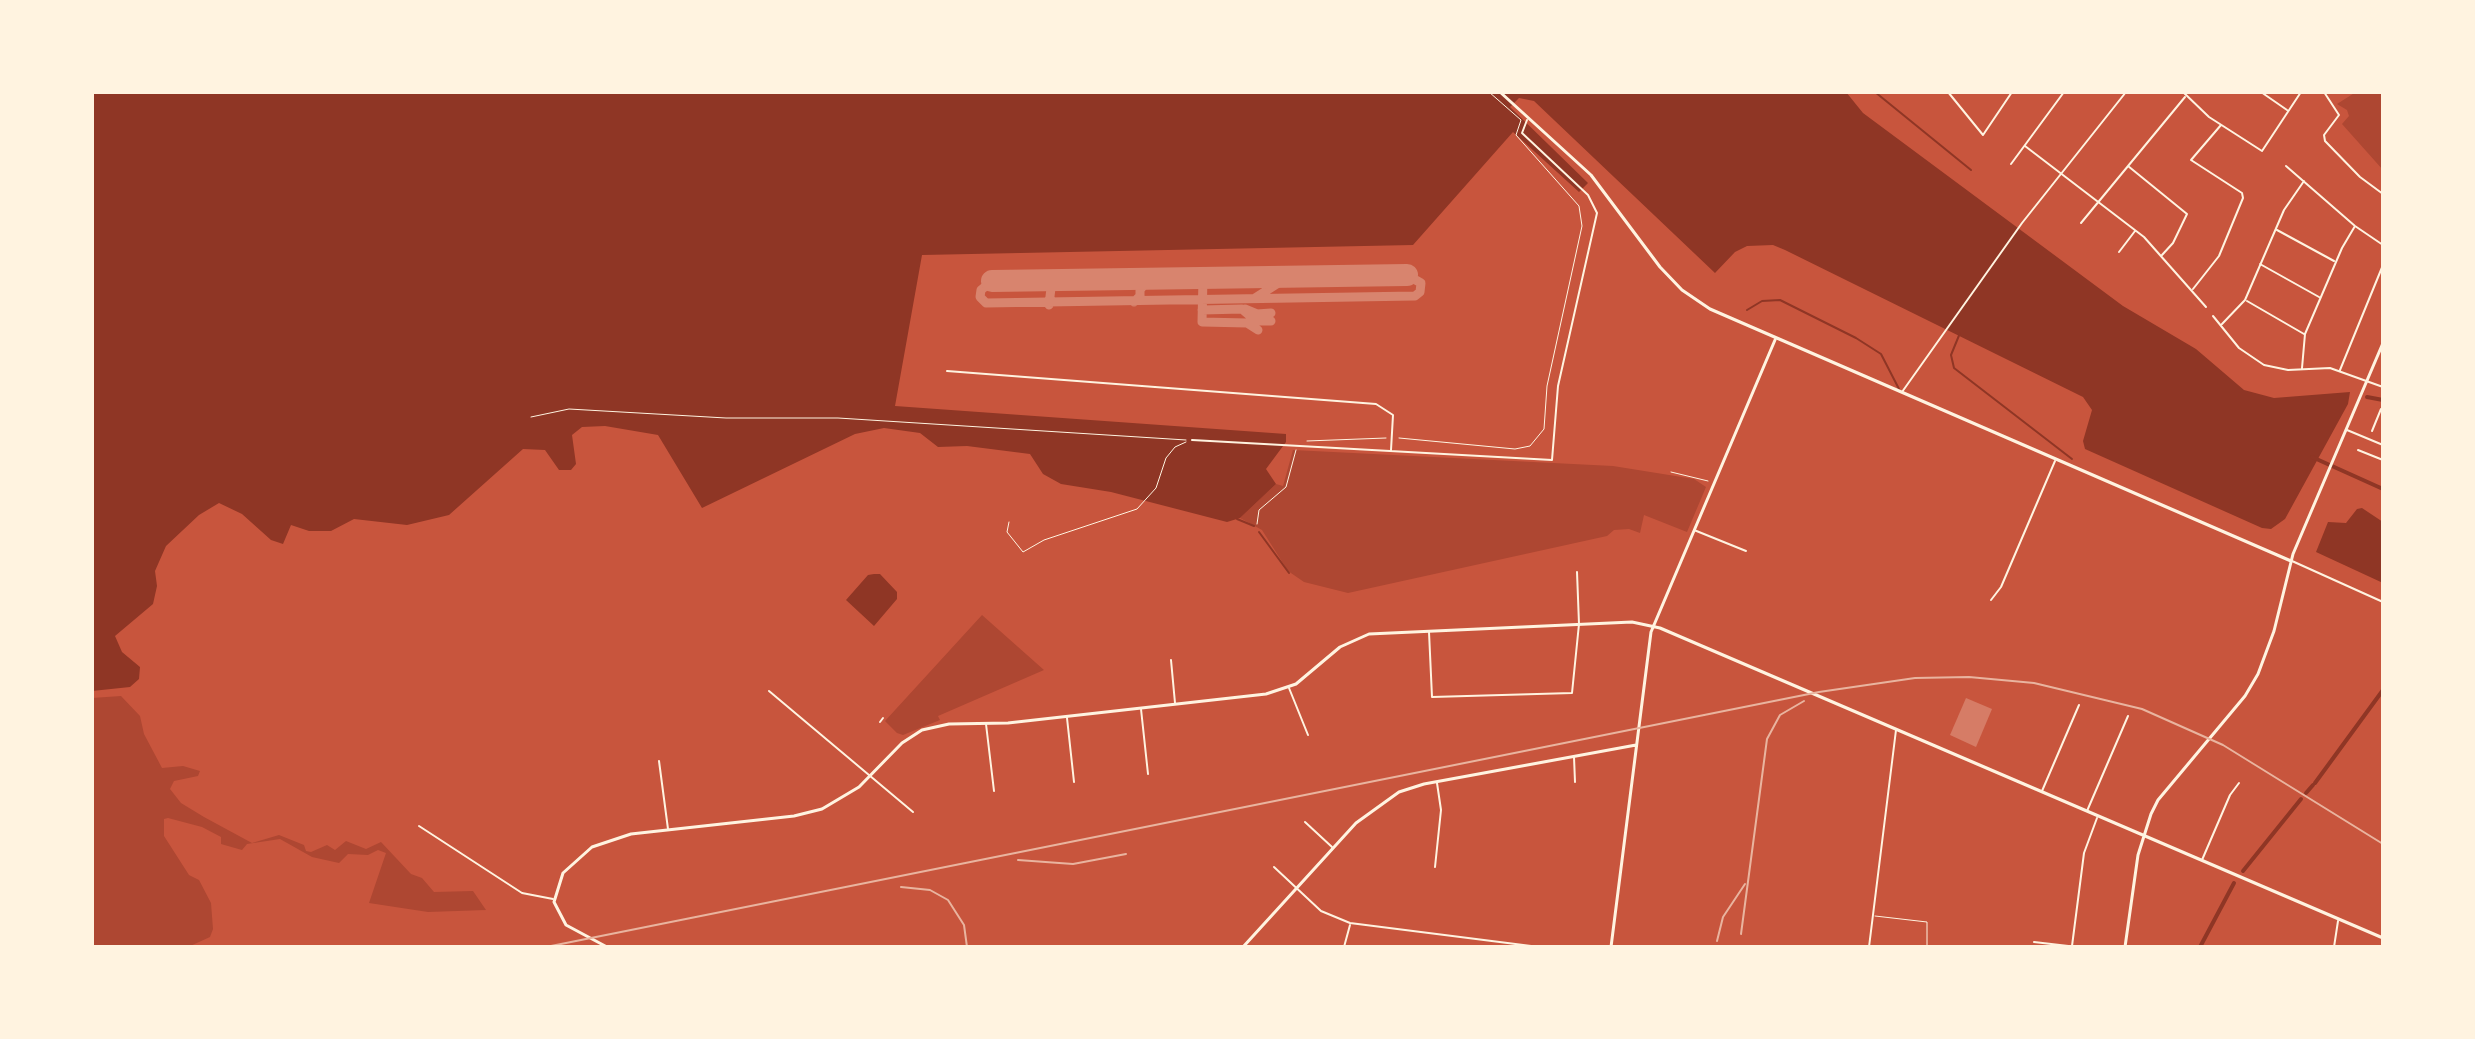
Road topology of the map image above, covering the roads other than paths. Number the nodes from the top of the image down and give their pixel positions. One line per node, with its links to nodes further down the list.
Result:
1 (1500, 92): 12 (main road)
2 (1948, 92): 3 (street)
3 (2012, 92)
4 (2064, 92): 14 (street)
5 (2126, 92): 18 (street)
6 (2183, 92): 10 (street)
7 (2261, 92): 11 (street)
8 (2301, 92): 11 (street)
9 (2324, 92): 20 (street)
10 (2186, 97): 13 (street); 16 (street)
11 (2288, 110): 13 (street)
12 (1529, 118): 39 (main road); 55 (street)
13 (2221, 125): 32 (street)
14 (2025, 146): 15 (street); 18 (street)
15 (2011, 164)
16 (2127, 165): 21 (street); 28 (street)
17 (2286, 166): 19 (street)
18 (2059, 174): 21 (street); 46 (street)
19 (2304, 181): 23 (street); 25 (street)
20 (2383, 194)
21 (2098, 201): 22 (street); 24 (street)
22 (2081, 223)
23 (2355, 226): 26 (street); 29 (street)
24 (2136, 230): 27 (street); 28 (street)
25 (2275, 230): 29 (street); 30 (street)
26 (2383, 245)
27 (2119, 252)
28 (2162, 255): 32 (street)
29 (2335, 262): 33 (street)
30 (2260, 264): 33 (street); 34 (street)
31 (2383, 265): 42 (street)
32 (2192, 290): 35 (street)
33 (2321, 298): 38 (street)
34 (2245, 300): 37 (street); 38 (street)
35 (2206, 307)
36 (2213, 316): 37 (street)
37 (2221, 325): 41 (street)
38 (2305, 334): 41 (street)
39 (1775, 340): 46 (main road); 58 (main road)
40 (2383, 343): 44 (main road)
41 (2302, 369): 42 (street)
42 (2340, 370): 44 (street)
43 (947, 371): 55 (street)
44 (2367, 380): 45 (street); 50 (main road)
45 (2383, 387)
46 (1901, 393): 56 (main road)
47 (2381, 409): 48 (street)
48 (2377, 418): 49 (street); 51 (street)
49 (2383, 421)
50 (2347, 430): 53 (street); 60 (main road)
51 (2372, 431)
52 (1192, 440): 55 (street)
53 (2383, 445)
54 (2358, 450): 57 (street)
55 (1391, 451)
56 (2056, 459): 60 (main road); 62 (street)
57 (2383, 460)
58 (1693, 530): 59 (street); 65 (main road)
59 (1746, 551)
60 (2291, 561): 63 (street); 95 (main road)
61 (1577, 572): 64 (street)
62 (1991, 600)
63 (2383, 602)
64 (1579, 624): 65 (main road); 66 (main road); 66 (street)
65 (1653, 626): 76 (main road); 78 (main road)
66 (1429, 630): 68 (main road)
67 (1171, 660): 70 (street)
68 (1289, 688): 70 (main road); 77 (street)
69 (769, 691): 82 (street)
70 (1176, 704): 72 (main road)
71 (2079, 705): 88 (street)
72 (1141, 708): 73 (main road); 81 (street)
73 (1067, 716): 75 (main road); 83 (street)
74 (2128, 716): 90 (street)
75 (986, 723): 82 (main road); 87 (street)
76 (1896, 730): 88 (main road); 102 (street)
77 (1308, 735)
78 (1636, 745): 79 (main road); 114 (main road)
79 (1574, 756): 84 (main road); 85 (street)
80 (659, 761): 94 (street)
81 (1148, 774)
82 (871, 776): 89 (street); 94 (main road)
83 (1074, 782)
84 (1437, 782): 96 (main road); 99 (street)
85 (1575, 782)
86 (2239, 783): 97 (street)
87 (994, 791)
88 (2041, 792): 90 (main road)
89 (913, 812)
90 (2086, 812): 91 (main road)
91 (2097, 817): 95 (main road); 108 (street)
92 (1305, 822): 96 (street)
93 (419, 826): 101 (street)
94 (669, 830): 101 (main road)
95 (2143, 836): 97 (main road); 118 (main road)
96 (1333, 848): 100 (main road)
97 (2202, 861): 103 (main road)
98 (1274, 867): 100 (street)
99 (1435, 867)
100 (1297, 888): 104 (street); 110 (main road)
101 (554, 899): 109 (main road)
102 (1872, 916): 115 (street); 116 (lane)
103 (2339, 919): 105 (main road); 119 (street)
104 (1350, 923): 106 (street); 111 (street)
105 (2383, 938)
106 (1474, 939): 112 (street); 113 (street)
107 (2034, 942): 108 (street)
108 (2072, 946): 117 (street)
109 (607, 947)
110 (1243, 947)
111 (1344, 947)
112 (1473, 947)
113 (1539, 947)
114 (1611, 947)
115 (1869, 947)
116 (1927, 947)
117 (2077, 947)
118 (2125, 947)
119 (2334, 947)

